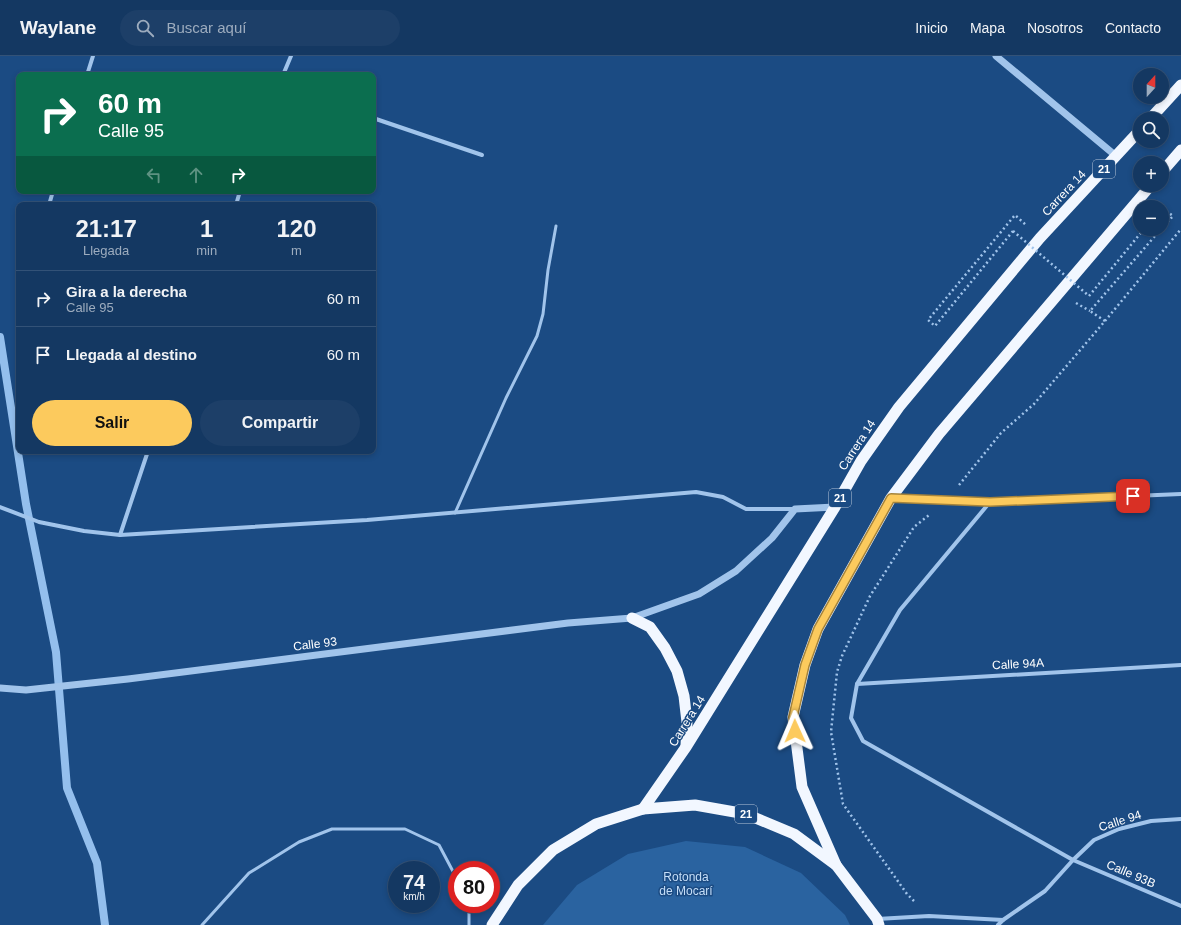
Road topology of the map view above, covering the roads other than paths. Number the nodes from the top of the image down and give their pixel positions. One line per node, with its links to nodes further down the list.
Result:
1 (93, 56): 4 (street)
2 (291, 56): 5 (street)
3 (996, 56): 12 (street)
4 (88, 72)
5 (284, 72)
6 (1181, 85): 7 (highway)
7 (1156, 112)
8 (376, 119): 11 (street)
9 (1133, 138): 12 (highway, Carrera 14 / 21)
10 (1181, 150): 13 (highway)
11 (482, 155)
12 (1116, 156): 21 (highway, Carrera 14 / 21)
13 (1169, 164)
14 (1145, 192): 18 (highway, 21)
15 (556, 226): 23 (lane)
16 (147, 454): 24 (street)
17 (1181, 494): 19 (street)
18 (891, 498): 19 (street); 34 (highway, 21)
19 (990, 502): 27 (street)
20 (0, 507): 24 (street)
21 (835, 507): 22 (street); 29 (highway, Carrera 14 / 21)
22 (795, 509): 23 (street); 25 (street, Calle 93)
23 (455, 513): 24 (street)
24 (120, 535)
25 (632, 618): 28 (street, Calle 93); 29 (highway)
26 (1181, 665): 27 (street, Calle 94A)
27 (857, 684): 32 (street, Calle 93B)
28 (0, 688)
29 (686, 747): 30 (highway, Carrera 14 / 21)
30 (643, 809): 34 (highway, 21); 41 (highway, 21)
31 (1181, 819): 32 (street, Calle 94)
32 (1073, 860): 35 (street, Calle 93B); 37 (street, Calle 94)
33 (448, 862): 39 (lane)
34 (836, 865): 38 (highway, 21)
35 (1181, 906)
36 (469, 913): 40 (lane)
37 (1002, 920): 38 (street); 42 (street, Calle 94)
38 (878, 922)
39 (202, 925)
40 (469, 925)
41 (492, 925)
42 (998, 925)

